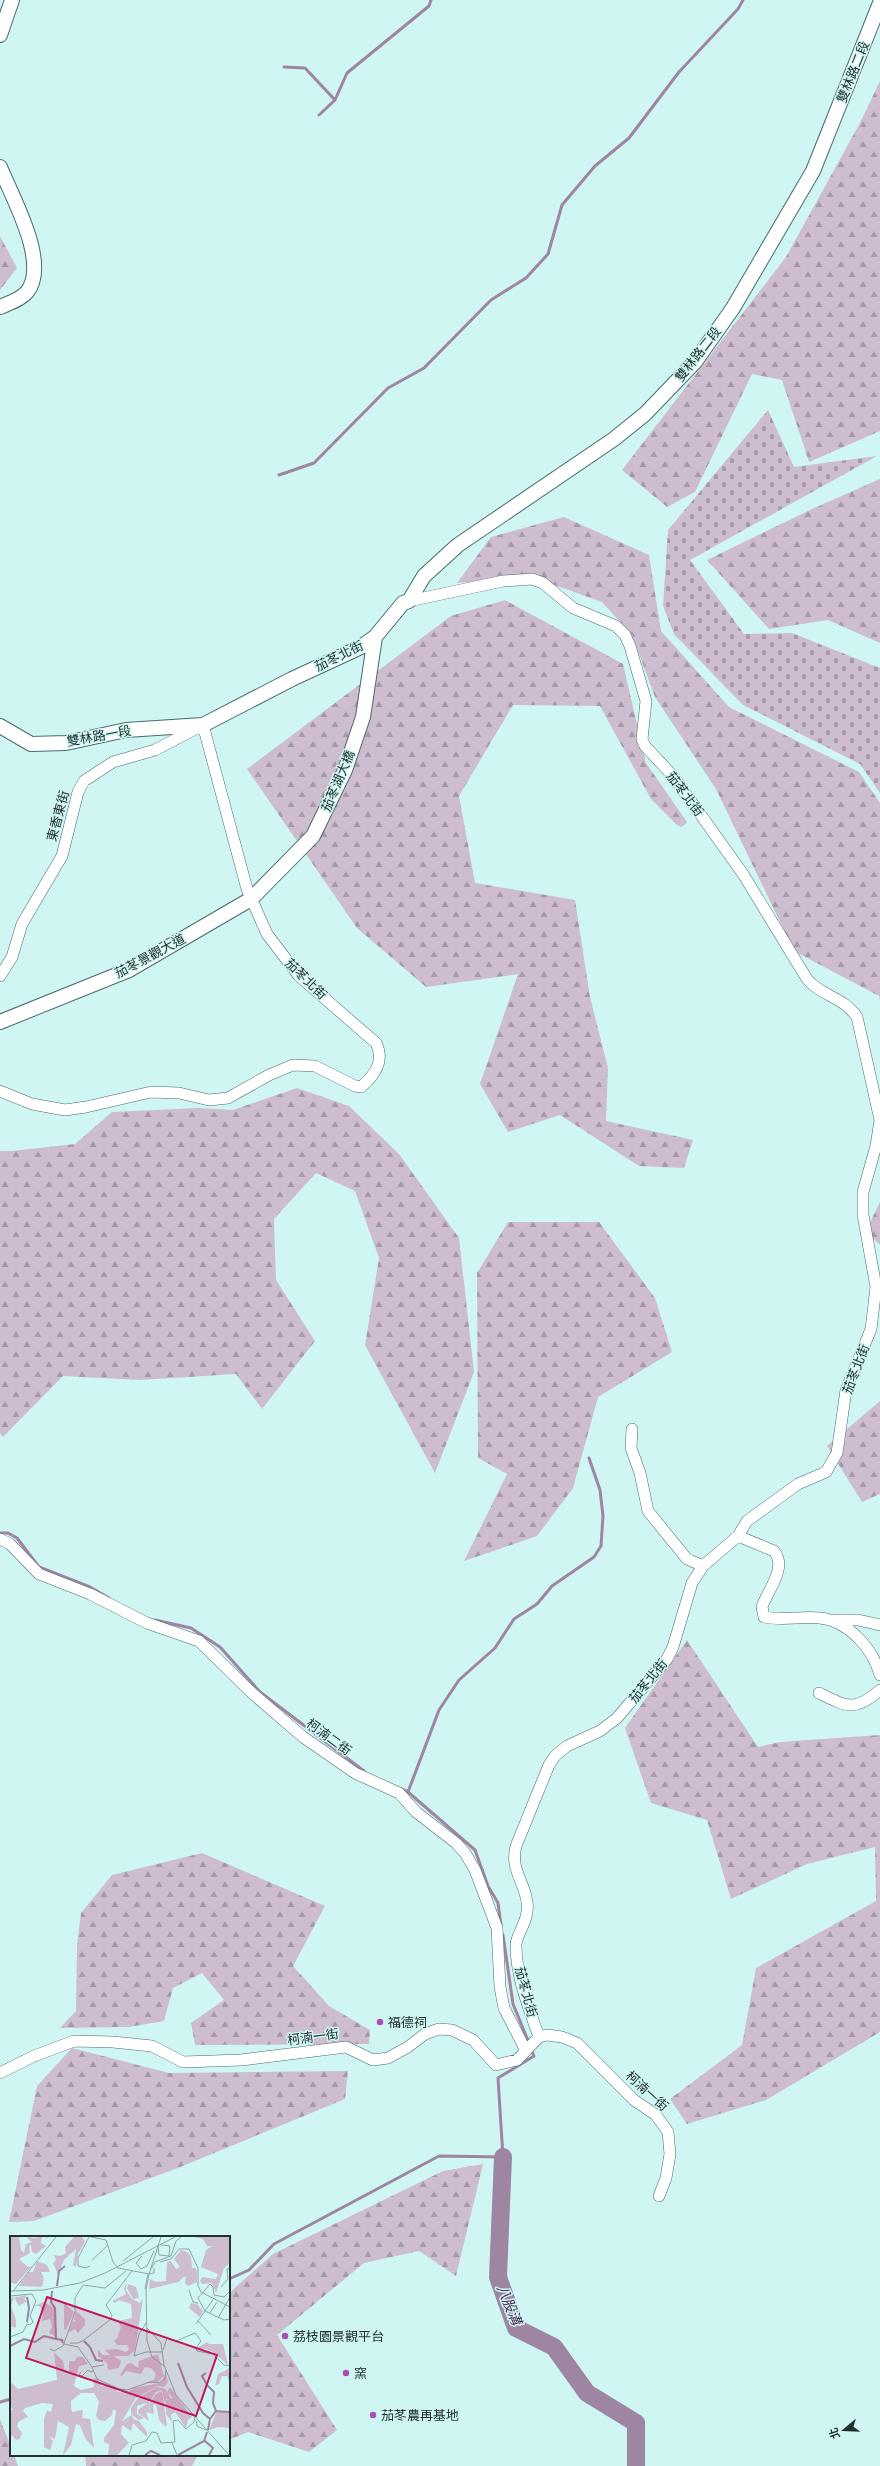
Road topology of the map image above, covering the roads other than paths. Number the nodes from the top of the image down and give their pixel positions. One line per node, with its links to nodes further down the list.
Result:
1 (12, 0): 4 (street)
2 (880, 3): 3 (street, 雙林路二段)
3 (876, 23): 7 (street, 雙林路二段)
4 (0, 35)
5 (0, 167): 6 (street)
6 (0, 307)
7 (409, 601): 8 (street, 茄苳北街); 16 (street, 茄苳北街)
8 (375, 637): 9 (street, 茄苳北街); 11 (street, 茄苳湖大橋)
9 (203, 725): 10 (street, 雙林路一段); 11 (street, 茄苳北街); 12 (street, 東香東街)
10 (0, 726)
11 (251, 899): 13 (street, 茄苳景觀大道); 14 (street, 茄苳北街)
12 (0, 976)
13 (0, 1022)
14 (0, 1091)
15 (632, 1430): 18 (street)
16 (738, 1536): 18 (street, 茄苳北街); 19 (street)
17 (0, 1540): 25 (street, 柯湳二街)
18 (703, 1566): 24 (street, 茄苳北街)
19 (832, 1620): 20 (street); 21 (street)
20 (880, 1625)
21 (880, 1675)
22 (880, 1690): 23 (street)
23 (819, 1693)
24 (539, 2037): 25 (street, 柯湳一街); 27 (street, 柯湳一街)
25 (525, 2049): 26 (street, 柯湳一街)
26 (0, 2073)
27 (659, 2196)

